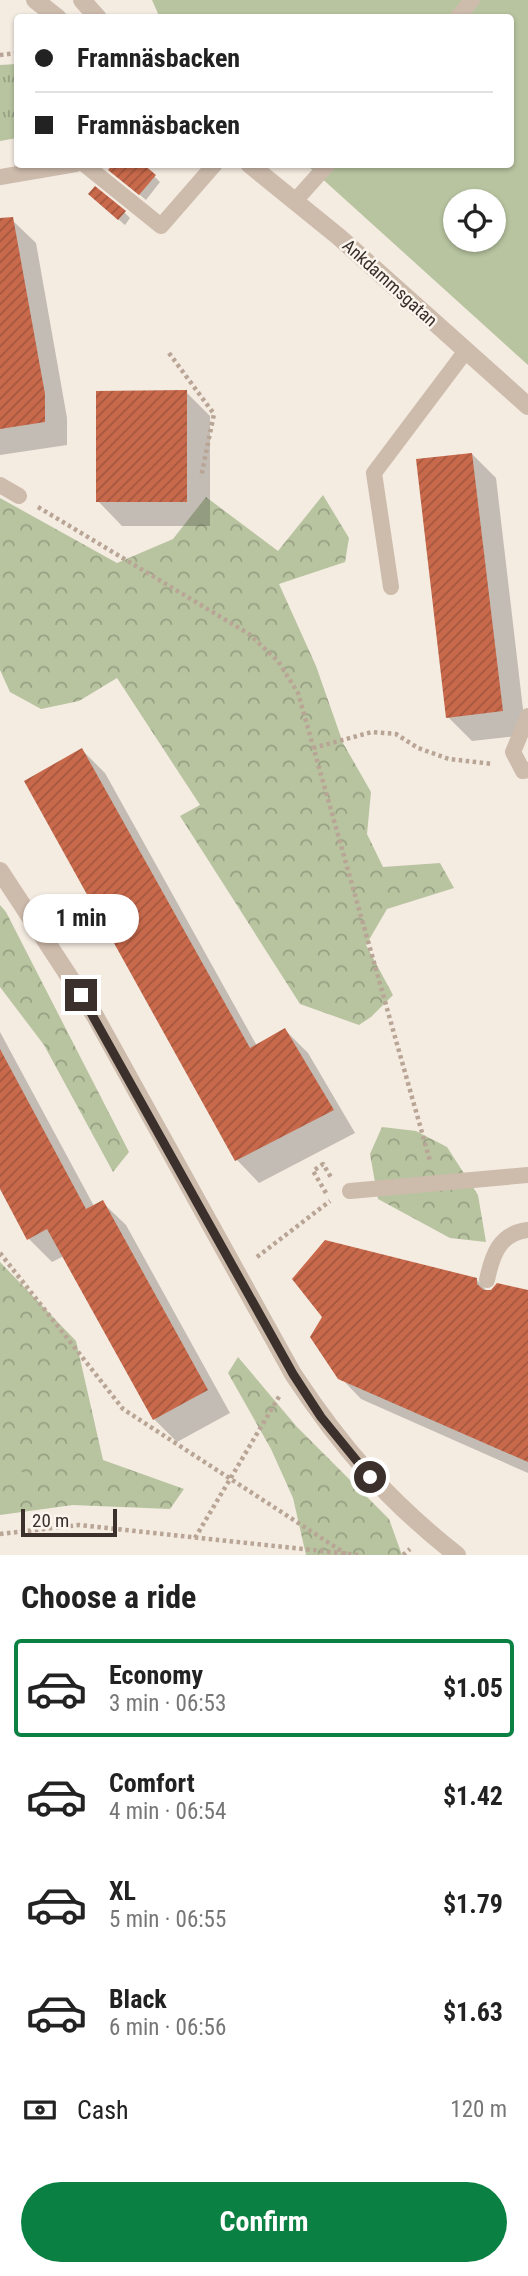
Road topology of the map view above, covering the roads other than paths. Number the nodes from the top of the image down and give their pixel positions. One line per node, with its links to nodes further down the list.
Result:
1 (35, 0): 4 (street)
2 (82, 0): 5 (street)
3 (472, 0): 6 (lane)
4 (53, 14)
5 (94, 14)
6 (460, 14)
7 (53, 168): 12 (lane)
8 (89, 168): 9 (lane)
9 (212, 168)
10 (254, 168): 13 (street, Ankdammsgatan)
11 (324, 168): 13 (lane)
12 (0, 177)
13 (295, 201): 14 (street, Ankdammsgatan)
14 (465, 352): 15 (street, Ankdammsgatan); 18 (lane)
15 (528, 406)
16 (0, 485): 17 (lane)
17 (19, 496)
18 (391, 587)
19 (528, 716): 20 (lane)
20 (525, 771)
21 (0, 871): 26 (street)
22 (528, 1175): 23 (lane)
23 (350, 1191)
24 (528, 1230): 25 (lane)
25 (487, 1280)
26 (457, 1555)

